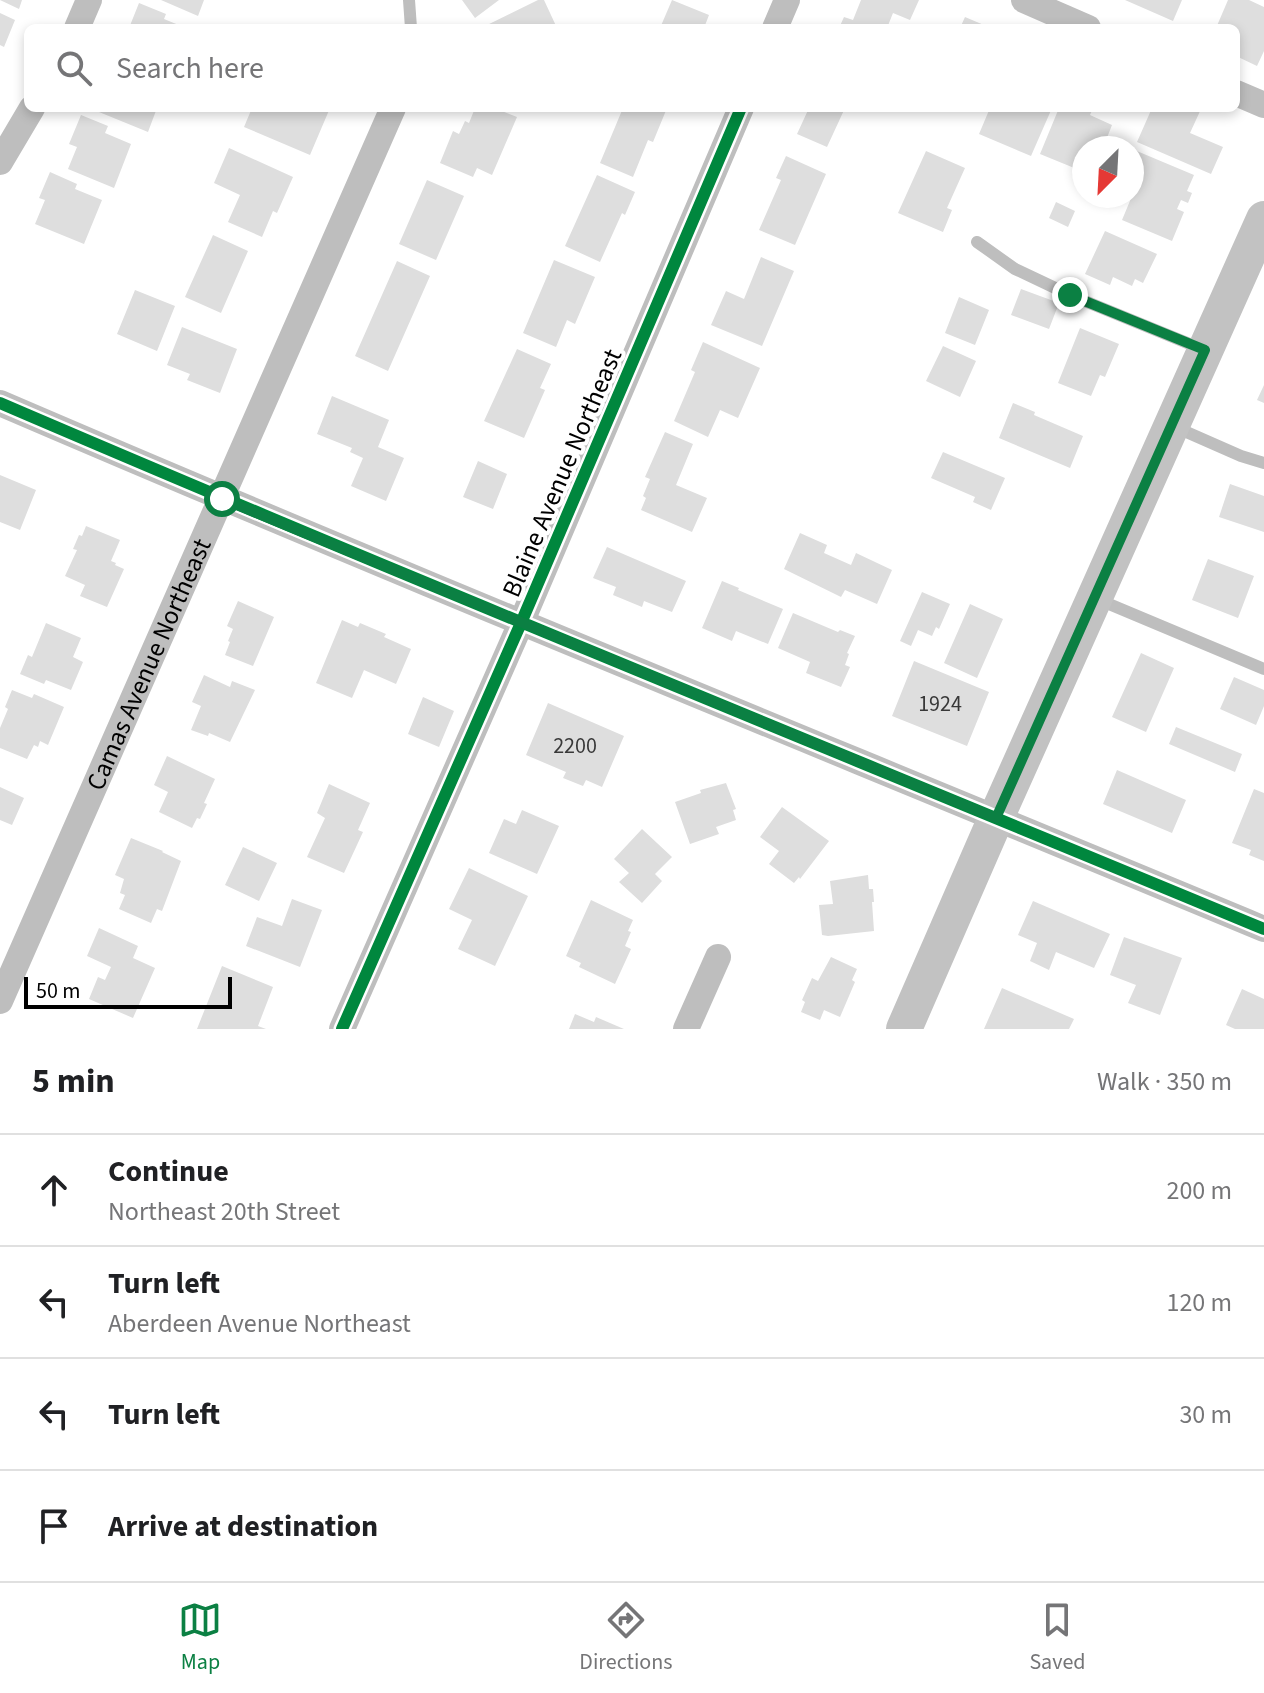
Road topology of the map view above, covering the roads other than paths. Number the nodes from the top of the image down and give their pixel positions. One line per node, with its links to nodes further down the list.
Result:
1 (89, 0): 5 (street)
2 (409, 0): 6 (lane)
3 (787, 0): 7 (street)
4 (1024, 0): 8 (street)
5 (79, 24)
6 (411, 24)
7 (777, 24)
8 (1079, 24)
9 (1240, 95): 10 (street)
10 (1264, 105)
11 (30, 112): 14 (street)
12 (391, 112): 21 (street, Camas Avenue Northeast)
13 (739, 112): 23 (street, Blaine Avenue Northeast)
14 (0, 162)
15 (1264, 219): 17 (street)
16 (977, 242): 17 (lane)
17 (1205, 350): 19 (street)
18 (0, 403): 21 (street)
19 (1172, 425): 20 (lane); 22 (street)
20 (1264, 463)
21 (222, 499): 23 (street); 28 (street, Camas Avenue Northeast)
22 (1095, 598): 24 (lane); 25 (street)
23 (521, 623): 25 (street); 29 (street, Blaine Avenue Northeast)
24 (1264, 669)
25 (996, 818): 26 (street); 31 (street)
26 (1264, 929)
27 (718, 957): 30 (street)
28 (0, 1001)
29 (342, 1029)
30 (686, 1029)
31 (904, 1029)

